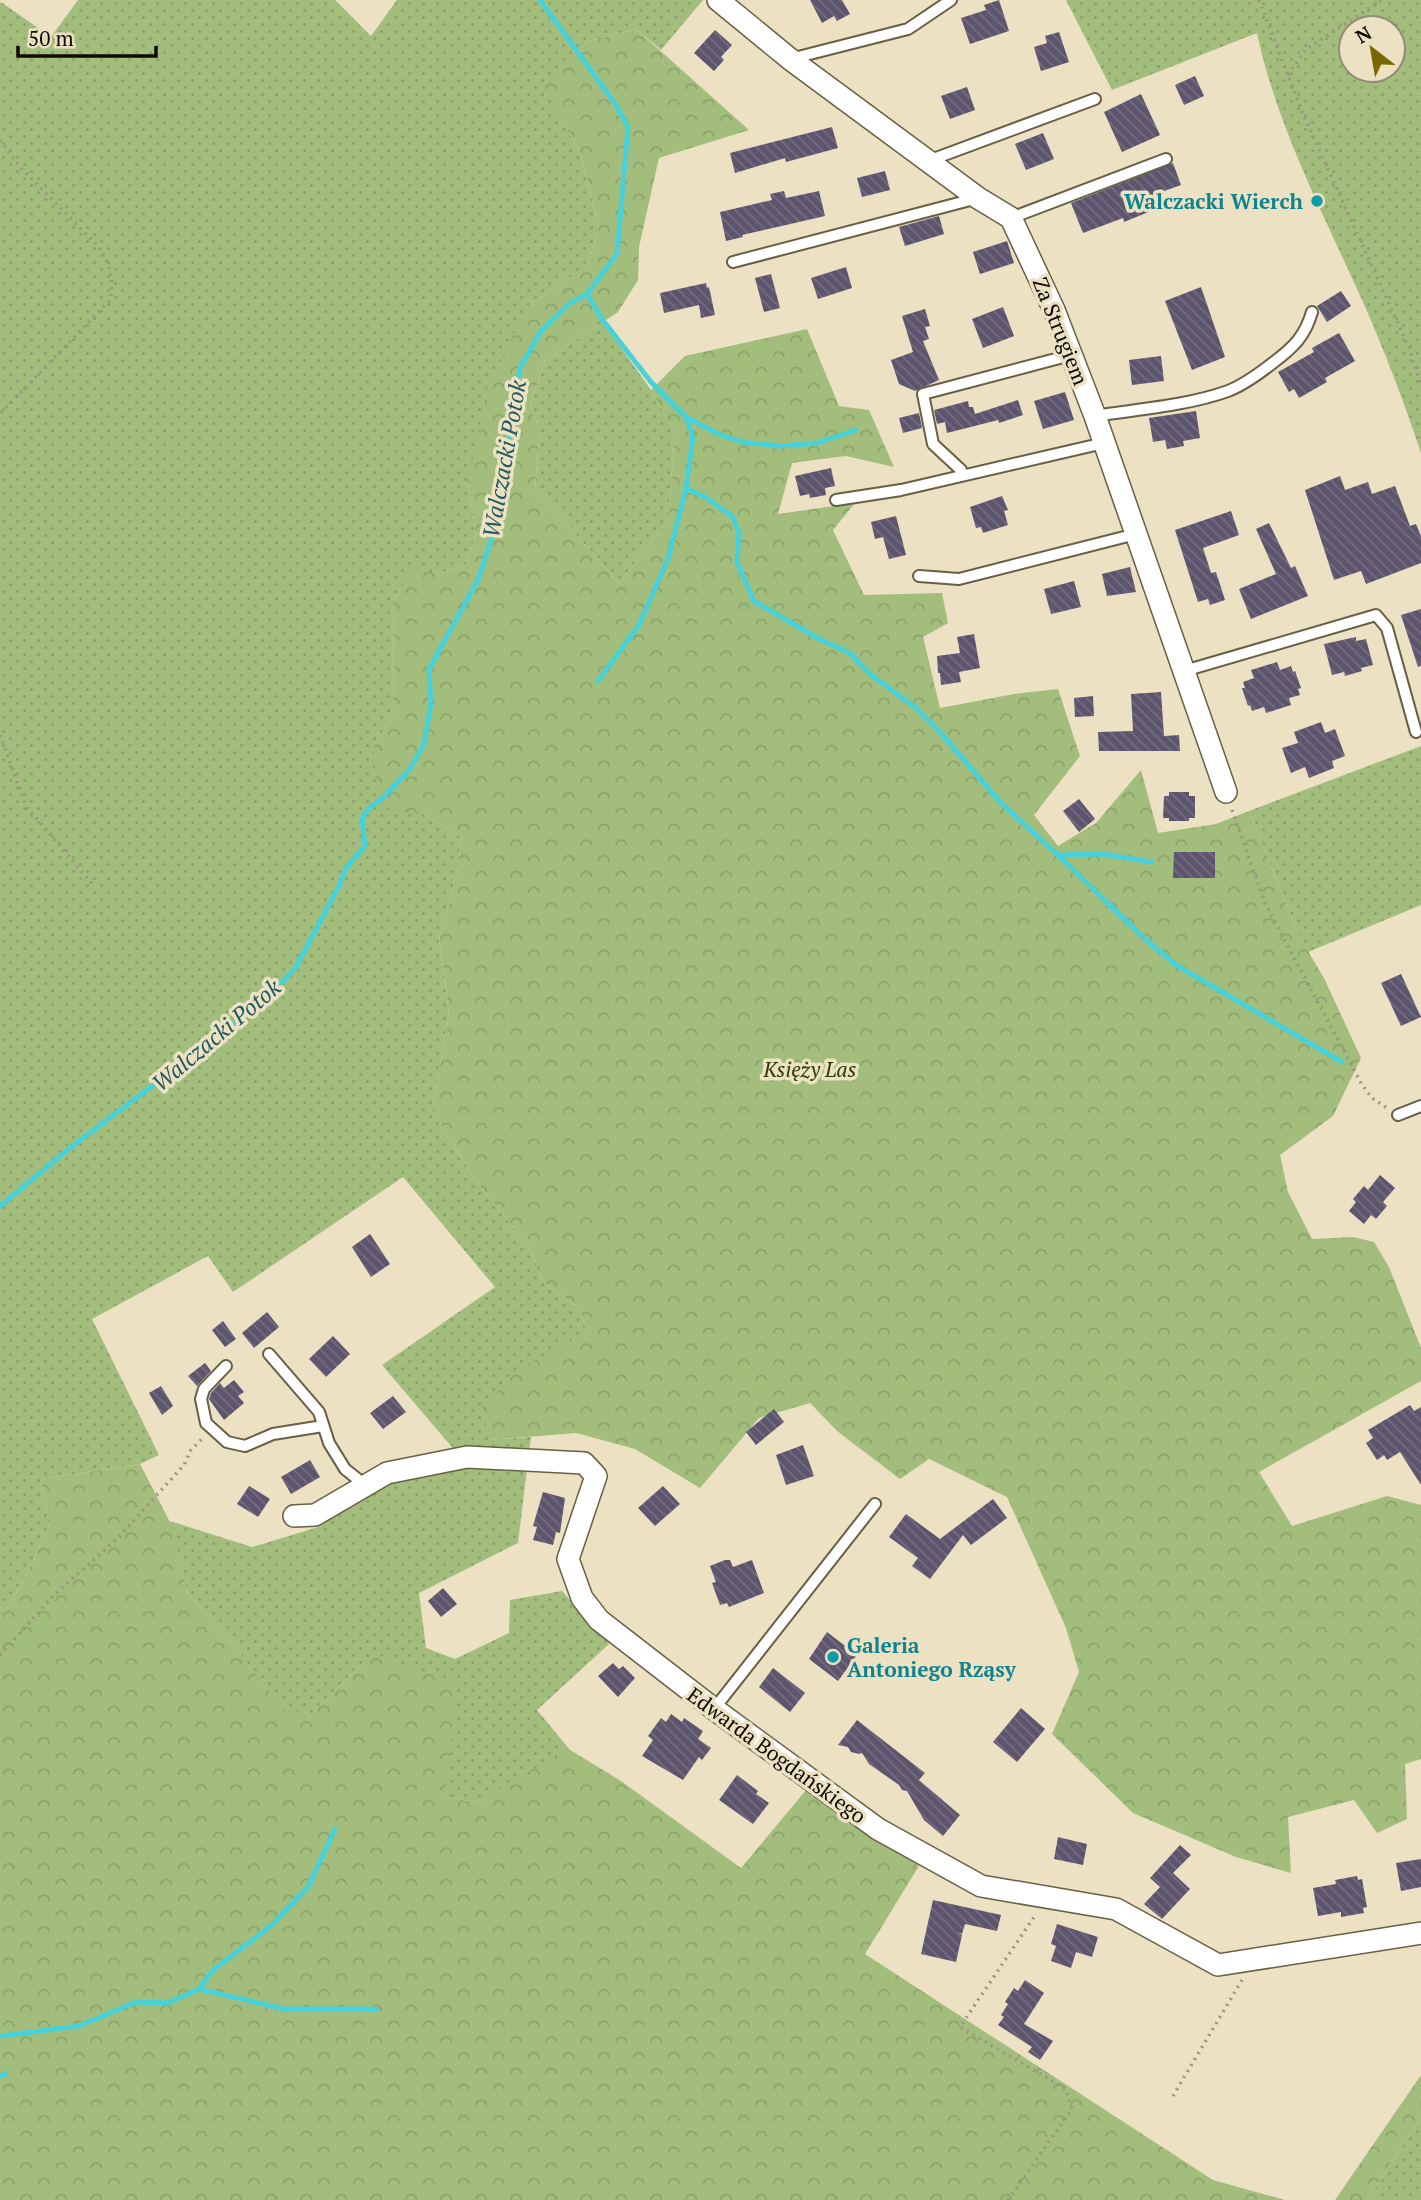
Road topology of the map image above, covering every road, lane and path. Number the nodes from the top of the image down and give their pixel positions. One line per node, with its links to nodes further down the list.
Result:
1 (718, 0): 5 (street)
2 (951, 0): 5 (lane)
3 (1259, 0): 6 (path)
4 (1382, 0): 6 (path)
5 (790, 59): 10 (street)
6 (1288, 75): 16 (path)
7 (1095, 99): 10 (lane)
8 (0, 140): 17 (path)
9 (1166, 159): 12 (lane)
10 (928, 161): 11 (street)
11 (978, 198): 12 (street); 13 (lane)
12 (1011, 218): 15 (street, Za Strugiem)
13 (733, 262)
14 (1312, 312): 18 (lane)
15 (1071, 355): 18 (street, Za Strugiem); 20 (lane)
16 (1421, 385)
17 (0, 414)
18 (1095, 416): 19 (street, Za Strugiem)
19 (1104, 443): 21 (lane); 22 (street, Za Strugiem)
20 (961, 470)
21 (836, 500)
22 (1136, 534): 23 (lane); 24 (street, Za Strugiem)
23 (919, 576)
24 (1184, 671): 25 (lane); 27 (street, Za Strugiem)
25 (1416, 732)
26 (0, 735): 28 (path)
27 (1226, 792): 30 (path)
28 (93, 886)
29 (1421, 1106): 30 (lane)
30 (1398, 1115)
31 (269, 1354): 33 (lane)
32 (226, 1366): 34 (lane)
33 (323, 1426): 34 (lane); 35 (lane)
34 (211, 1430): 38 (path)
35 (365, 1485): 37 (street, Edwarda Bogdańskiego); 39 (street, Edwarda Bogdańskiego)
36 (875, 1504): 39 (lane)
37 (294, 1516)
38 (0, 1655)
39 (714, 1709): 40 (street, Edwarda Bogdańskiego)
40 (1048, 1897): 42 (street, Edwarda Bogdańskiego); 44 (path)
41 (1421, 1933): 42 (street, Edwarda Bogdańskiego)
42 (1252, 1960): 43 (path)
43 (1173, 2096)
44 (1008, 2200)

